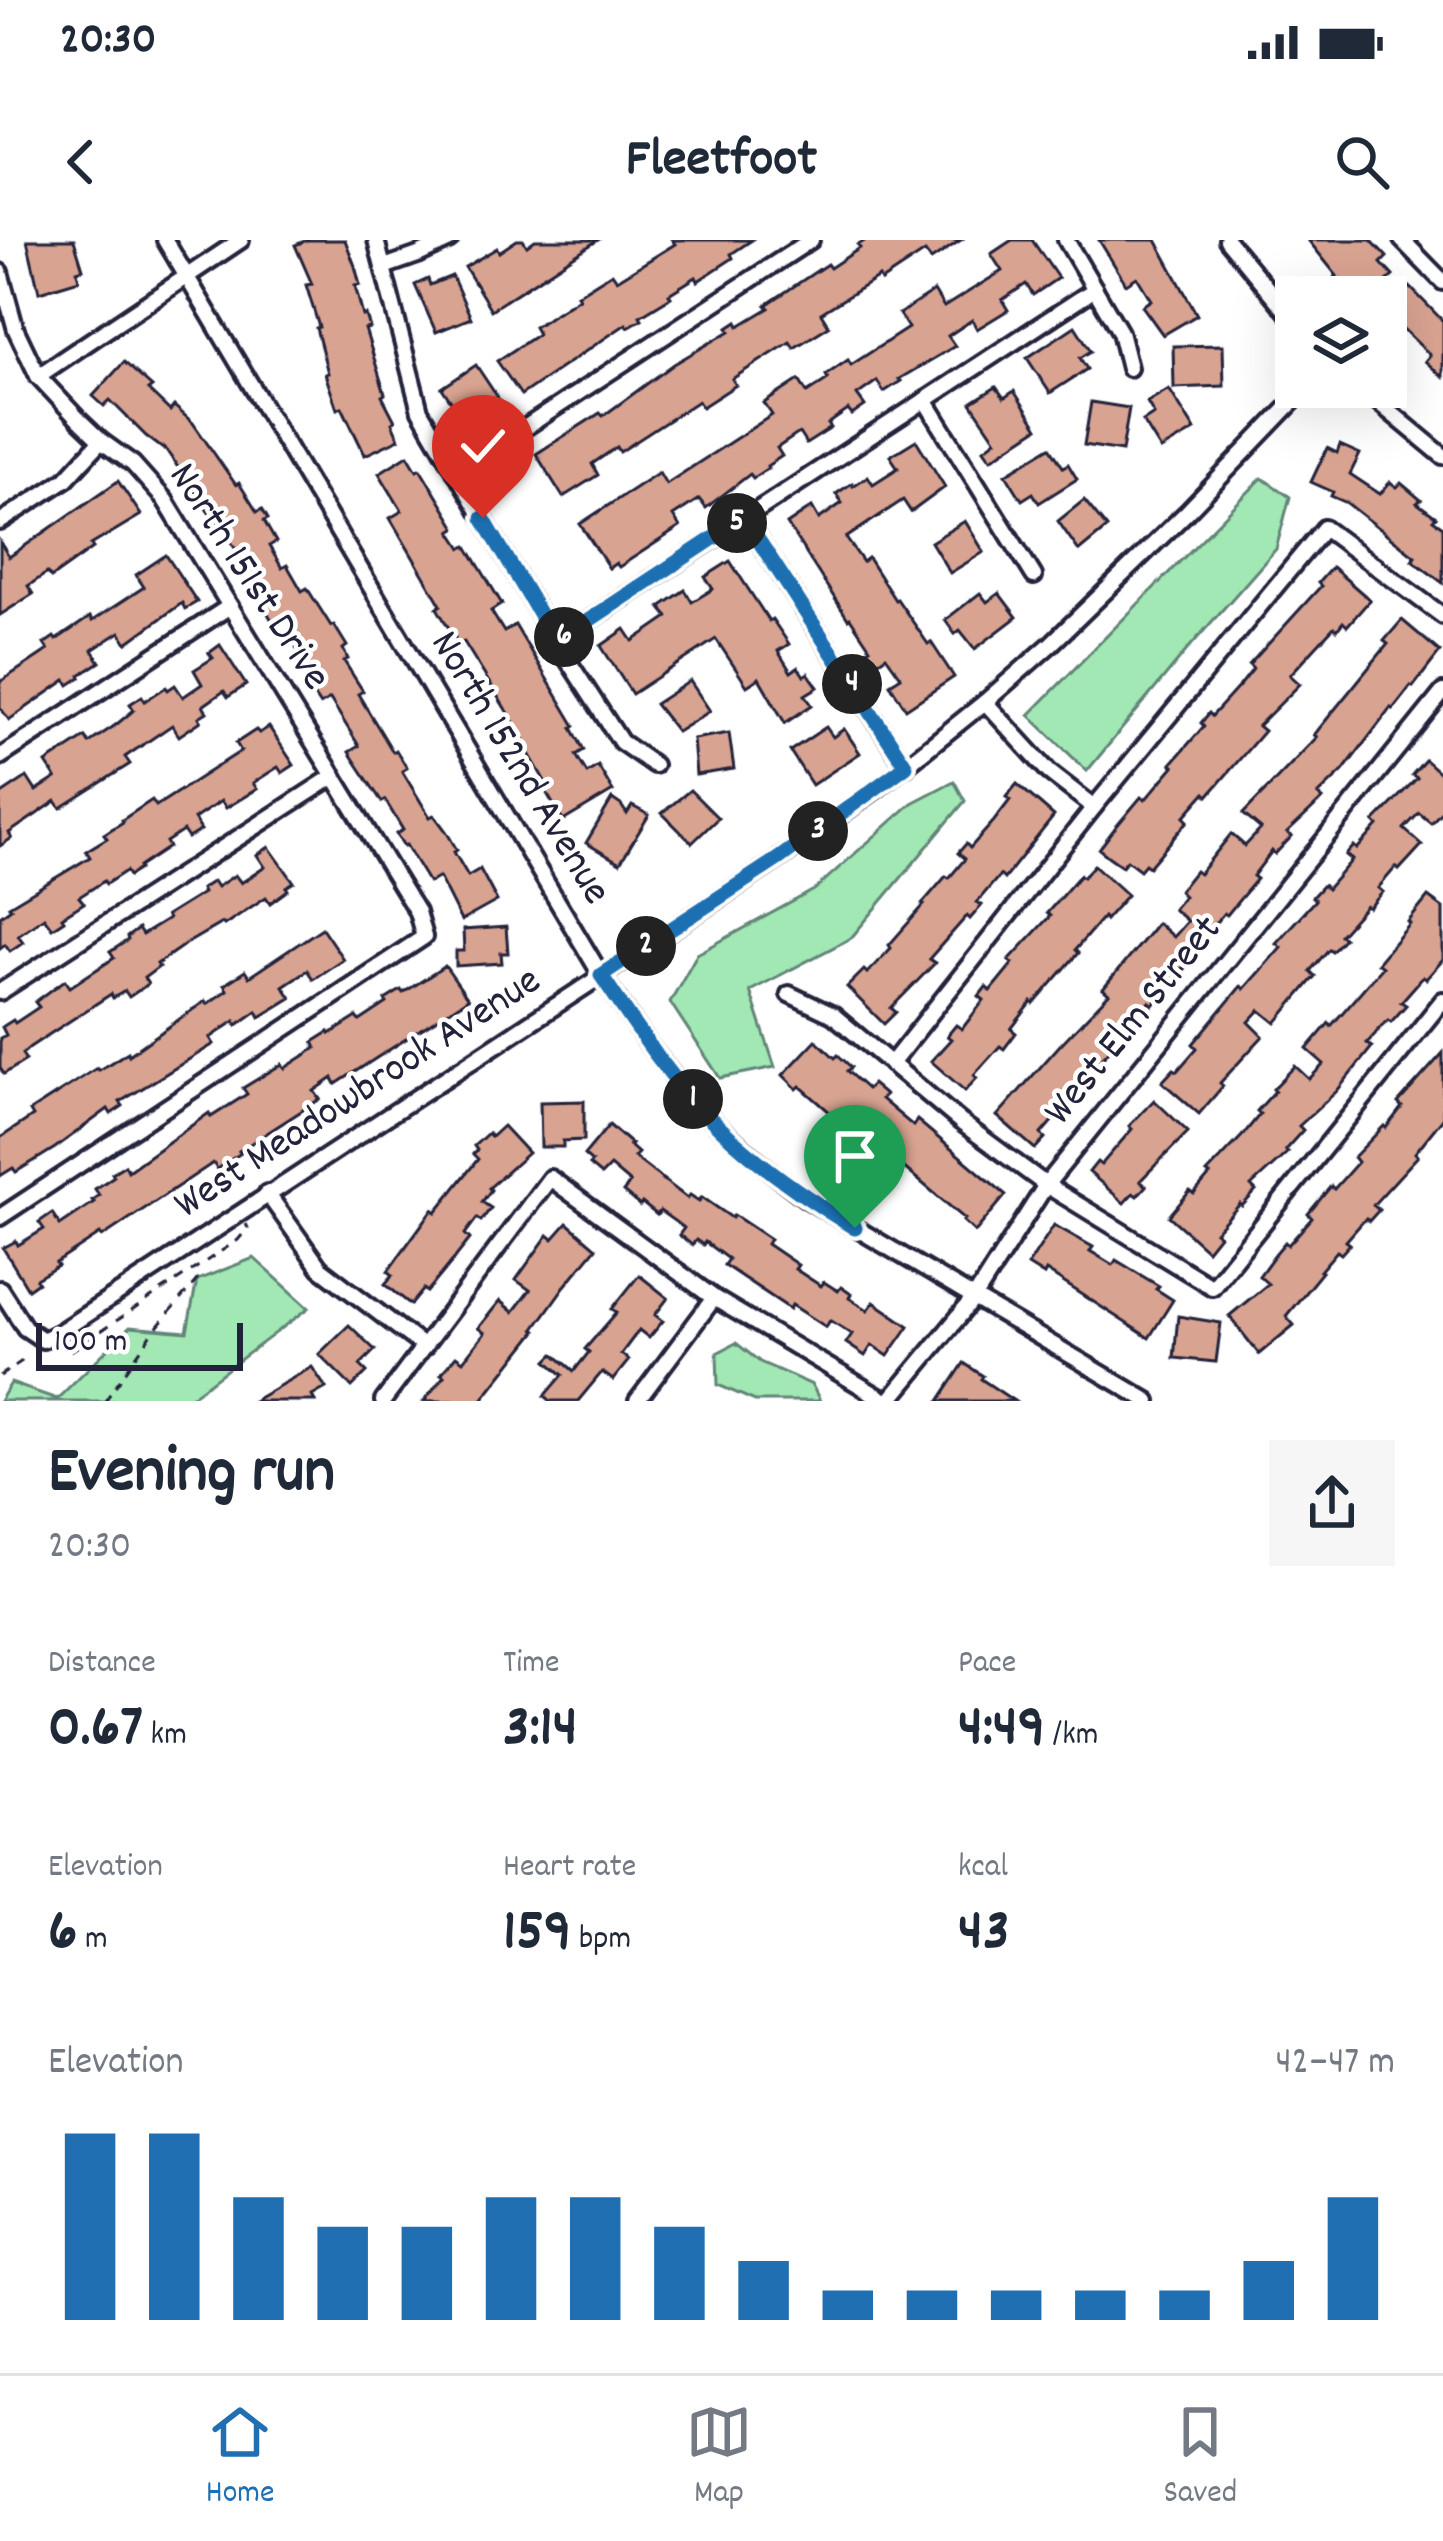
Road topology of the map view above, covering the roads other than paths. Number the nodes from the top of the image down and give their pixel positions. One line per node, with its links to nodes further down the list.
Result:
1 (165, 240): 11 (street, North 152nd Avenue)
2 (241, 240): 11 (street)
3 (376, 240): 9 (street)
4 (450, 240): 9 (street)
5 (811, 240): 23 (street)
6 (1066, 240): 13 (street)
7 (1227, 240): 15 (street)
8 (1402, 240): 12 (street)
9 (383, 267): 23 (street)
10 (0, 272): 14 (street, North 151st Drive)
11 (187, 276): 17 (street); 37 (street, North 152nd Avenue)
12 (1443, 282)
13 (1095, 289): 16 (street); 18 (street)
14 (2, 290): 17 (street, North 151st Drive)
15 (1275, 298)
16 (1129, 368)
17 (38, 376): 21 (street, North 151st Drive)
18 (925, 400): 24 (street); 26 (street)
19 (1287, 408): 31 (street, West Meadowbrook Avenue)
20 (1385, 408): 22 (street)
21 (101, 441): 25 (street); 27 (street, North 151st Drive)
22 (1443, 457)
23 (456, 473): 29 (street)
24 (744, 518): 29 (street); 34 (street)
25 (0, 522)
26 (1034, 576)
27 (230, 606): 32 (street); 35 (street, North 151st Drive)
28 (1443, 616): 36 (street)
29 (556, 642): 33 (street)
30 (1443, 692): 42 (street, West Elm Street)
31 (985, 702): 34 (street, West Meadowbrook Avenue); 36 (street)
32 (0, 757)
33 (654, 766)
34 (906, 766): 37 (street, West Meadowbrook Avenue)
35 (334, 776): 38 (street); 44 (street, North 151st Drive)
36 (1094, 807): 41 (street)
37 (601, 975): 43 (street, West Meadowbrook Avenue); 46 (street, North 152nd Avenue)
38 (0, 992)
39 (788, 994): 41 (street)
40 (1443, 1000): 42 (street)
41 (891, 1064): 42 (street)
42 (1046, 1185): 46 (street, West Elm Street)
43 (267, 1193): 45 (street, West Meadowbrook Avenue); 48 (street)
44 (0, 1217)
45 (0, 1289)
46 (975, 1297): 51 (street, West Elm Street); 52 (street, North 152nd Avenue)
47 (714, 1298): 48 (street); 50 (street); 51 (street)
48 (424, 1347): 49 (street)
49 (383, 1401)
50 (637, 1401)
51 (888, 1401)
52 (1148, 1401)

